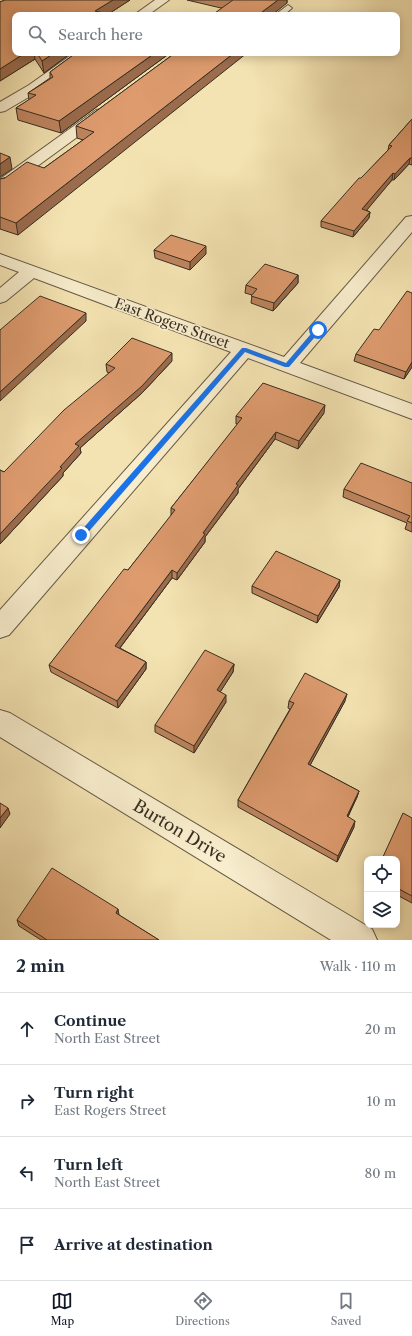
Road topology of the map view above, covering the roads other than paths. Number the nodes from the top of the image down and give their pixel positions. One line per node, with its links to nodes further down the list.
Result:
1 (163, 0): 3 (street)
2 (288, 8): 4 (lane)
3 (145, 12)
4 (283, 12)
5 (79, 56): 7 (street)
6 (113, 104): 8 (street)
7 (0, 108)
8 (0, 186)
9 (412, 221): 14 (street)
10 (0, 259): 11 (street, East Rogers Street)
11 (32, 271): 12 (street); 13 (street, East Rogers Street)
12 (0, 297)
13 (244, 350): 14 (street, East Rogers Street); 16 (street)
14 (287, 366): 15 (street, East Rogers Street)
15 (412, 412)
16 (0, 627)
17 (0, 722): 18 (street, Burton Drive)
18 (361, 940)

